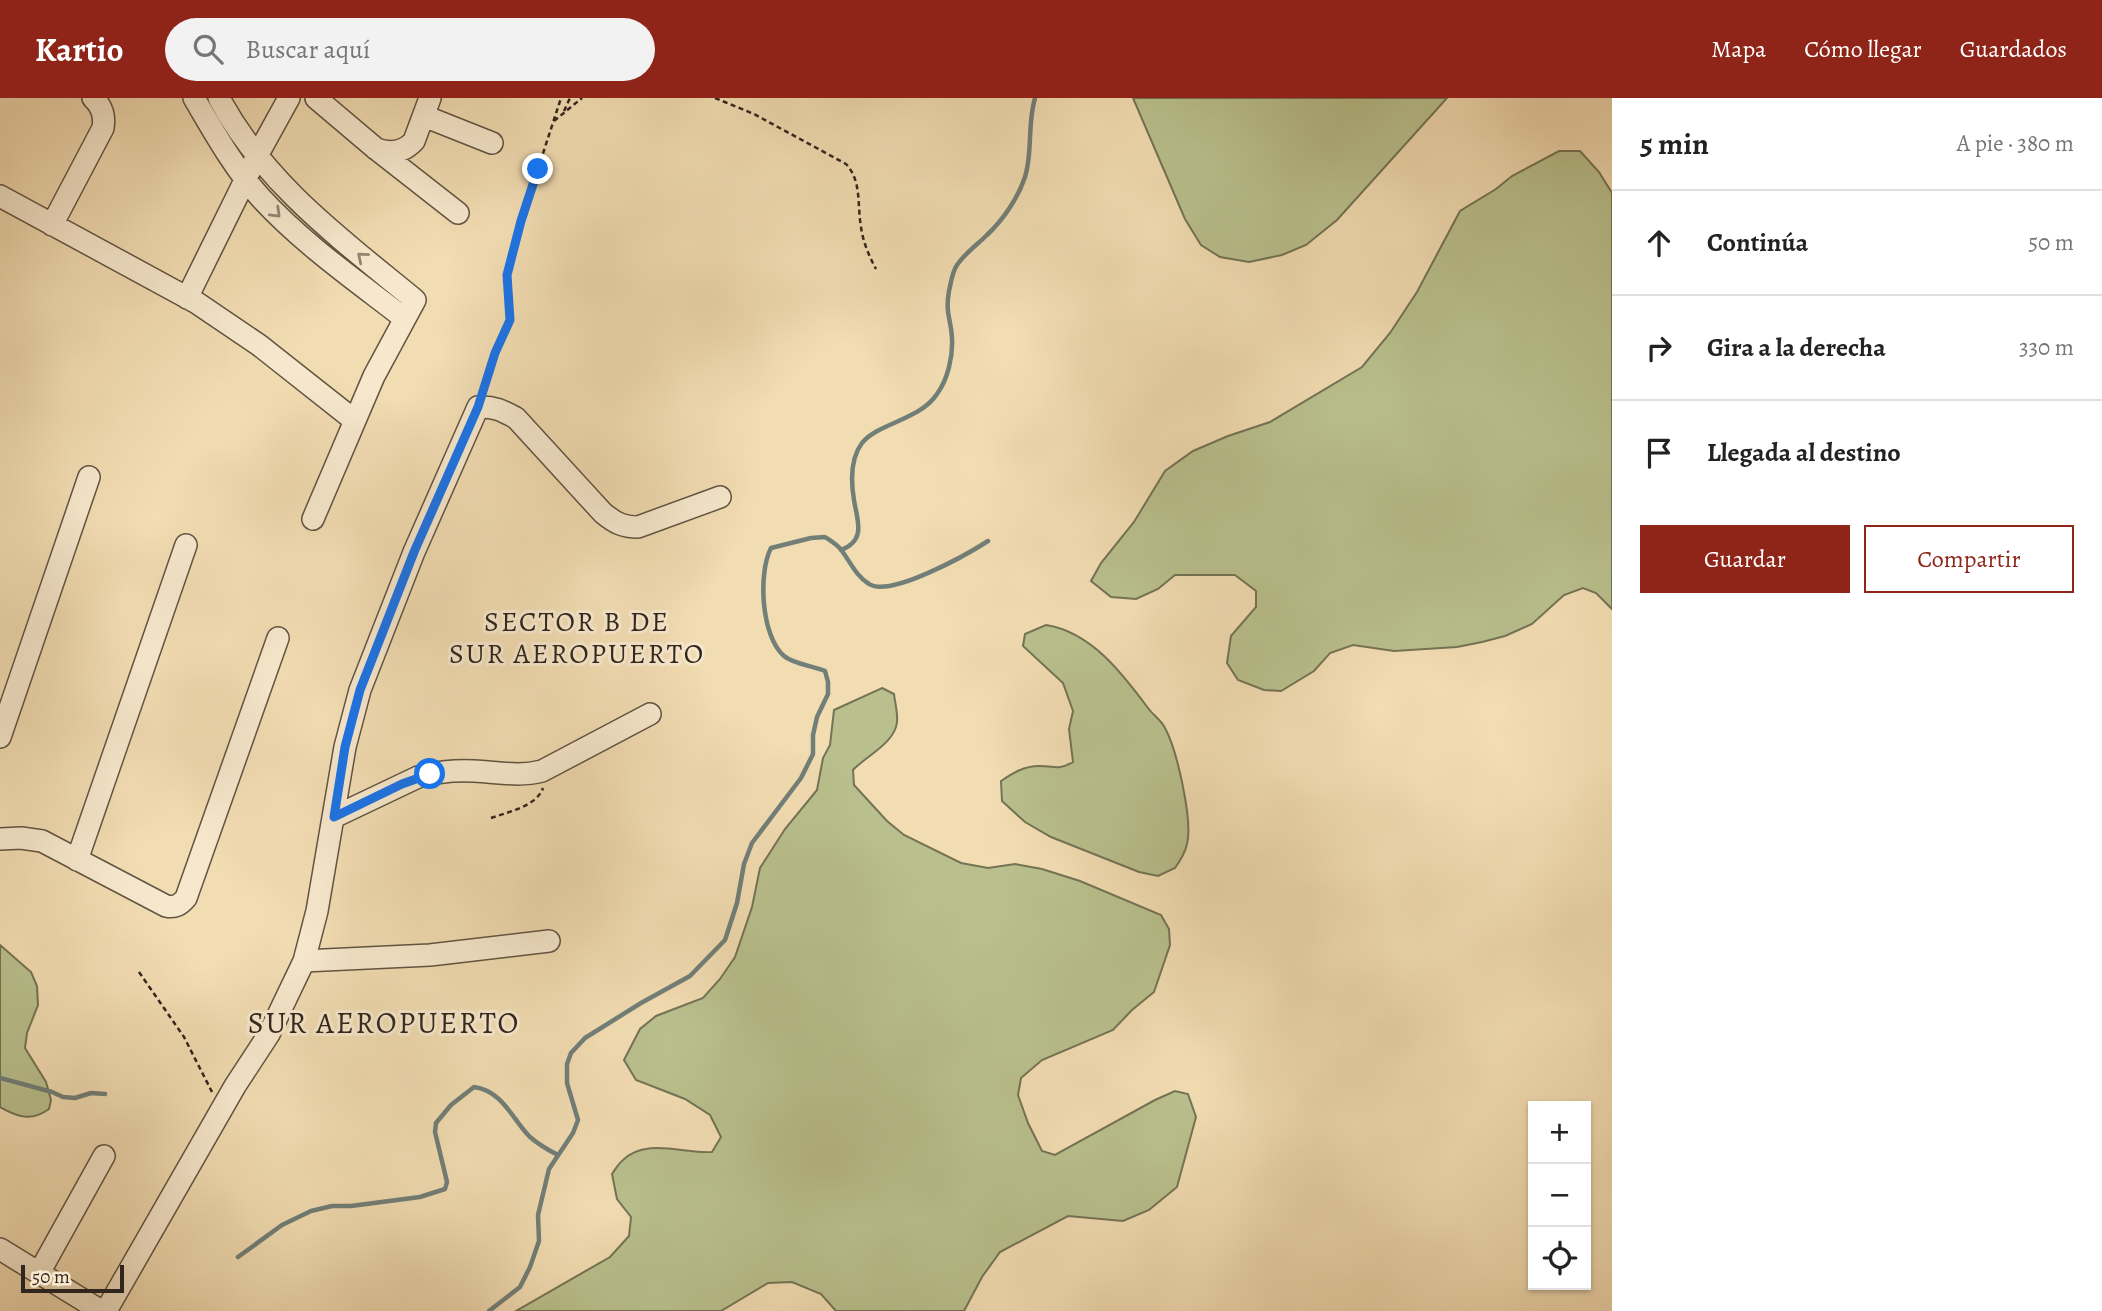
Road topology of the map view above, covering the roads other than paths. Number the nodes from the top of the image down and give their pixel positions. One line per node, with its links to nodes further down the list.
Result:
1 (93, 98): 13 (street)
2 (194, 98): 10 (street)
3 (219, 98): 9 (street)
4 (289, 98): 9 (street)
5 (316, 98): 8 (street)
6 (427, 107): 7 (street); 8 (street)
7 (492, 143)
8 (374, 148): 12 (street)
9 (257, 156): 10 (street); 15 (street, one-way to 9)
10 (246, 180): 14 (street); 15 (street, one-way to 15)
11 (0, 197): 13 (street)
12 (458, 213)
13 (52, 225): 14 (street)
14 (187, 298): 16 (street)
15 (410, 309): 16 (street)
16 (354, 420): 19 (street)
17 (89, 477): 23 (street)
18 (720, 497): 24 (street)
19 (313, 519)
20 (186, 545): 26 (street)
21 (278, 638): 26 (street)
22 (650, 714): 24 (street)
23 (0, 737)
24 (334, 817): 28 (street)
25 (0, 839): 26 (street)
26 (77, 860)
27 (549, 941): 28 (street)
28 (304, 961): 32 (street)
29 (104, 1156): 31 (street)
30 (0, 1249): 31 (street)
31 (40, 1273): 32 (street)
32 (104, 1311)

